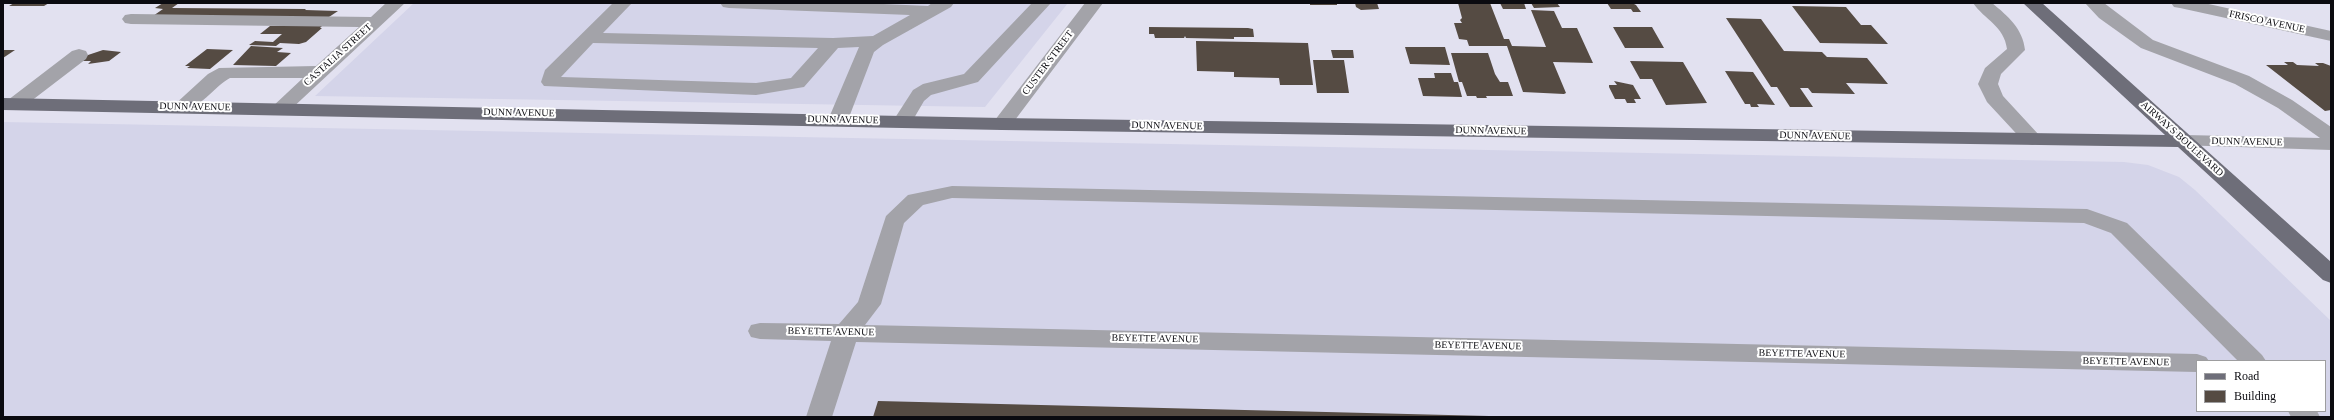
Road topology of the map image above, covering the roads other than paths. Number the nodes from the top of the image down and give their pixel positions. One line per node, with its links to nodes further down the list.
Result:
1 (154, 3): 12 (street)
2 (396, 3): 12 (street, CASTALIA STREET)
3 (623, 3): 14 (street)
4 (729, 3): 11 (street)
5 (1042, 3): 23 (street)
6 (1094, 3): 24 (street, CUSTER STREET)
7 (1982, 3): 26 (street)
8 (2032, 3): 27 (main road, AIRWAYS BOULEVARD)
9 (2094, 3): 25 (street)
10 (2180, 3): 13 (street, FRISCO AVENUE)
11 (938, 7): 15 (street)
12 (375, 22): 18 (street, CASTALIA STREET)
13 (2331, 36)
14 (589, 38): 16 (street); 16 (street)
15 (877, 41): 16 (street); 22 (street)
16 (833, 43)
17 (80, 55): 19 (street)
18 (320, 72): 20 (street); 21 (street, CASTALIA STREET)
19 (9, 104): 20 (main road, DUNN AVENUE)
20 (183, 106): 21 (main road, DUNN AVENUE)
21 (281, 108): 22 (main road, DUNN AVENUE)
22 (838, 120): 23 (main road, DUNN AVENUE)
23 (903, 122): 24 (main road, DUNN AVENUE)
24 (1002, 124): 26 (main road, DUNN AVENUE)
25 (2331, 136)
26 (2032, 139): 27 (main road, DUNN AVENUE)
27 (2185, 141): 28 (street, DUNN AVENUE); 29 (main road, AIRWAYS BOULEVARD)
28 (2331, 144)
29 (2331, 275)
30 (760, 331): 31 (street, BEYETTE AVENUE)
31 (847, 331): 32 (street); 33 (street, BEYETTE AVENUE); 34 (street)
32 (2251, 360)
33 (2196, 363)
34 (820, 417)

